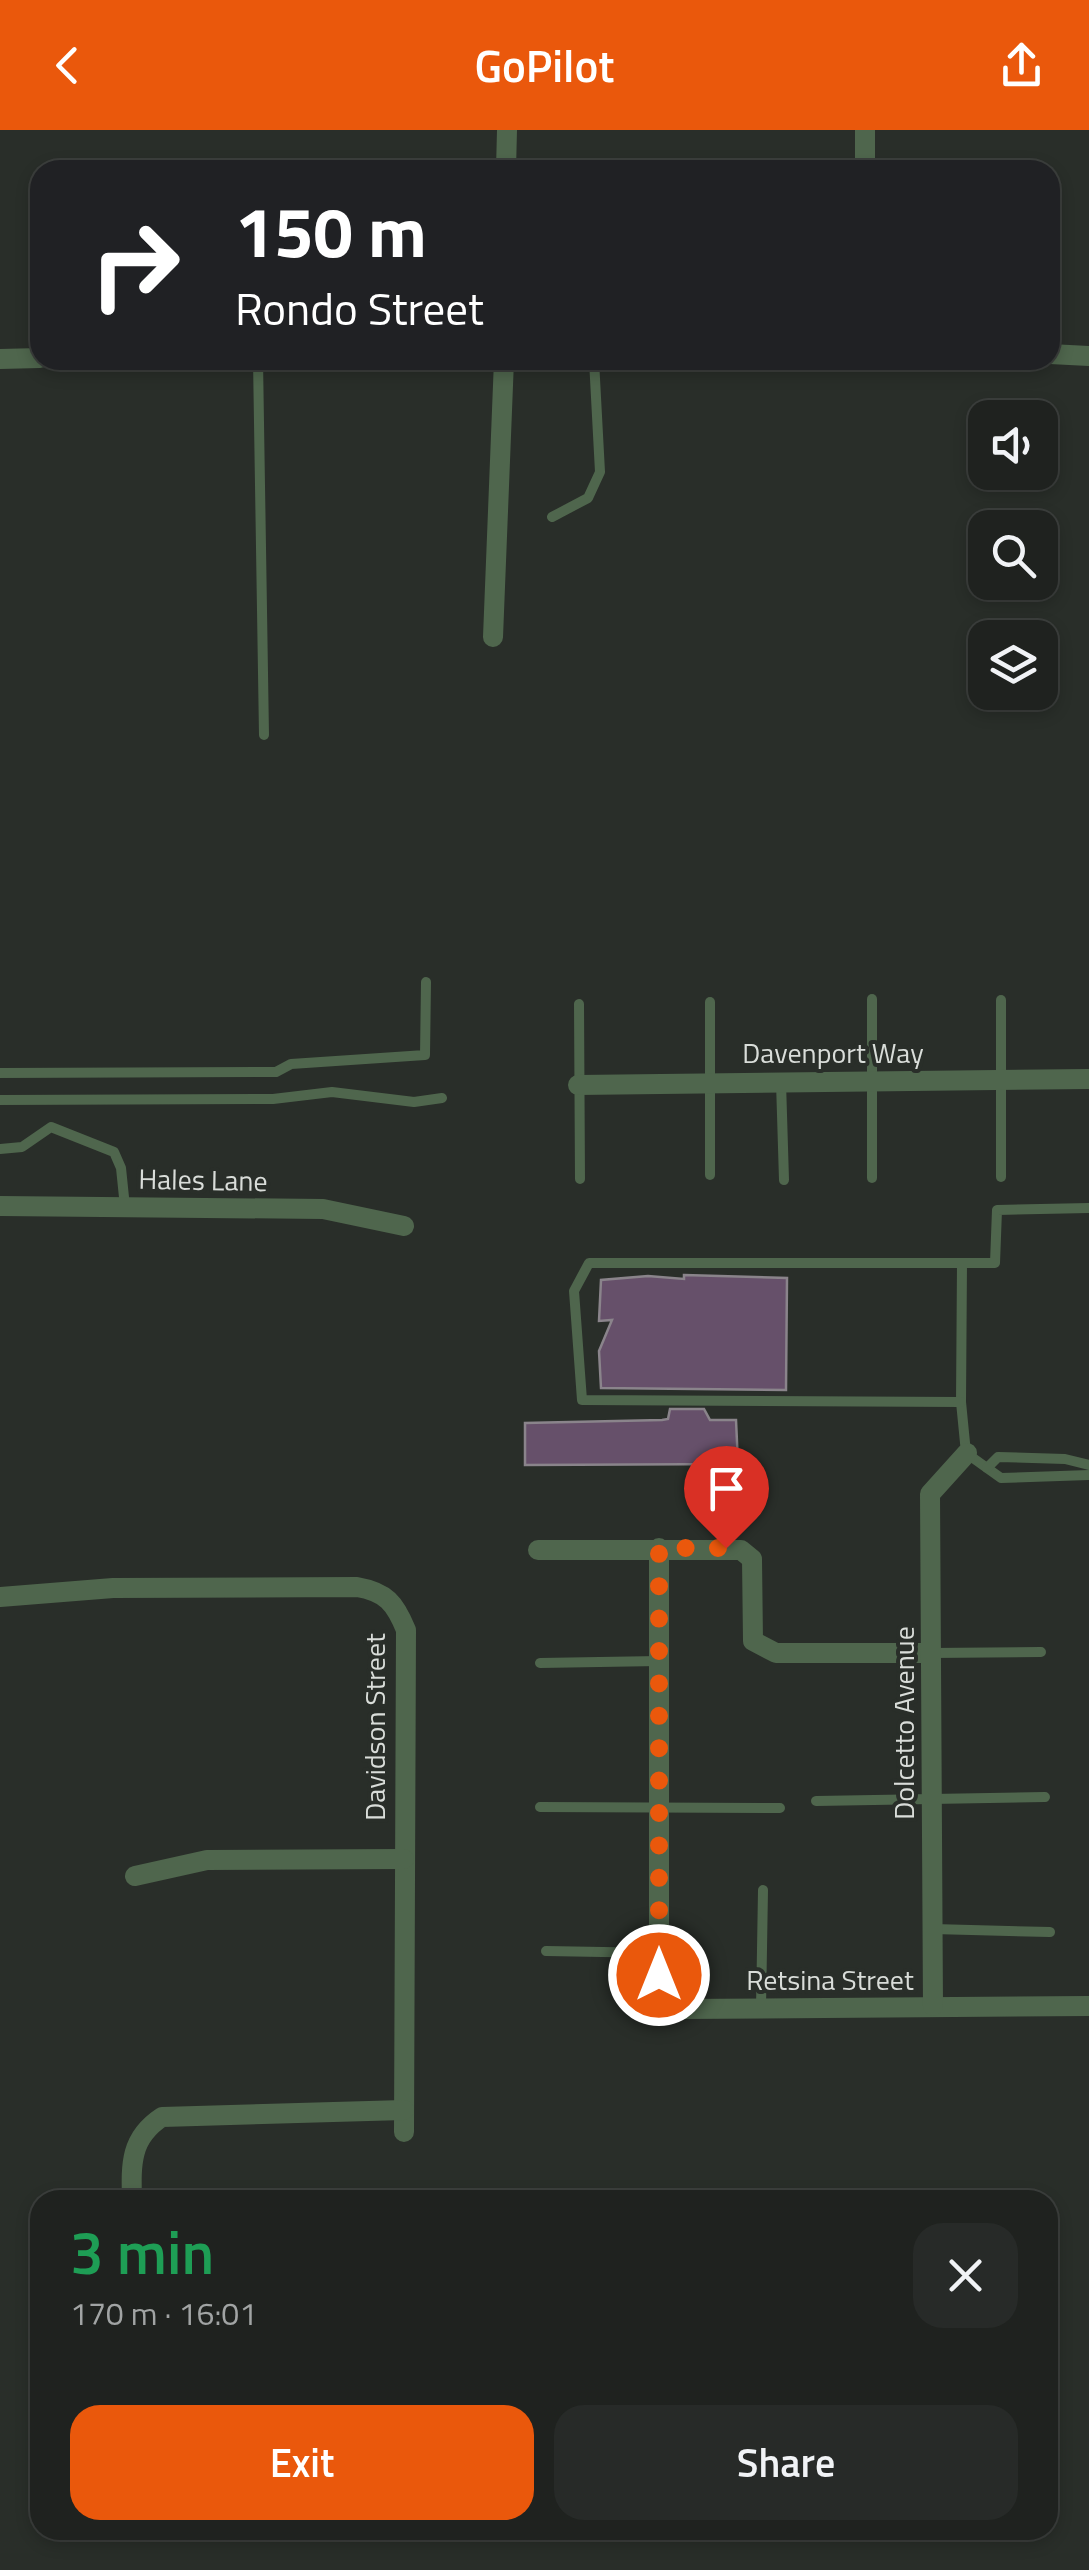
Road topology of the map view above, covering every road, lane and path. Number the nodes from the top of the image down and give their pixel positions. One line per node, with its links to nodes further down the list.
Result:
1 (507, 130): 3 (street)
2 (864, 130): 4 (street)
3 (506, 160)
4 (865, 160)
5 (1060, 355): 6 (street)
6 (1089, 356)
7 (30, 358): 8 (street)
8 (0, 360)
9 (258, 370): 14 (lane)
10 (504, 370): 13 (street)
11 (595, 370): 12 (lane)
12 (552, 517)
13 (494, 637)
14 (264, 735)
15 (426, 982): 20 (lane)
16 (872, 999): 23 (lane)
17 (1001, 1000): 24 (lane)
18 (710, 1002): 25 (lane)
19 (578, 1004): 26 (lane)
20 (0, 1073)
21 (1089, 1079): 24 (street, Davenport Way)
22 (782, 1080): 23 (street, Davenport Way); 25 (street, Davenport Way); 34 (lane)
23 (872, 1080): 24 (street, Davenport Way); 32 (lane)
24 (1001, 1080): 31 (lane)
25 (710, 1081): 26 (street, Davenport Way); 30 (lane)
26 (578, 1085): 33 (lane)
27 (442, 1098): 28 (lane)
28 (0, 1100)
29 (0, 1149): 36 (lane)
30 (710, 1174)
31 (1001, 1177)
32 (872, 1178)
33 (580, 1179)
34 (784, 1180)
35 (0, 1206): 36 (street, Hales Lane)
36 (125, 1207): 38 (street, Hales Lane)
37 (1089, 1208): 39 (lane)
38 (404, 1226)
39 (962, 1263): 40 (lane); 40 (lane)
40 (961, 1402): 41 (lane)
41 (967, 1453): 43 (lane); 49 (street, Dolcetto Avenue)
42 (1089, 1465): 43 (lane)
43 (987, 1468): 44 (lane)
44 (1089, 1475)
45 (659, 1548): 46 (street); 49 (street); 50 (street, Retsina Street)
46 (538, 1550)
47 (0, 1596): 58 (street, Davidson Street)
48 (1041, 1652): 49 (lane)
49 (931, 1654): 54 (street, Dolcetto Avenue)
50 (659, 1660): 51 (lane); 56 (street, Retsina Street)
51 (540, 1662)
52 (1045, 1797): 54 (lane)
53 (816, 1800): 54 (lane)
54 (932, 1800): 61 (street, Dolcetto Avenue)
55 (540, 1807): 56 (lane)
56 (659, 1808): 57 (lane); 64 (street, Retsina Street)
57 (780, 1808)
58 (404, 1858): 59 (street); 68 (street, Davidson Street)
59 (135, 1876)
60 (763, 1890): 67 (lane)
61 (933, 1929): 62 (lane); 65 (street, Dolcetto Avenue)
62 (1050, 1932)
63 (546, 1952): 64 (lane)
64 (659, 1952): 67 (street, Retsina Street)
65 (933, 2006): 66 (street, Retsina Street); 67 (street, Retsina Street)
66 (1089, 2006)
67 (760, 2008)
68 (404, 2110): 69 (street, Davidson Street); 70 (street)
69 (404, 2132)
70 (132, 2190)

